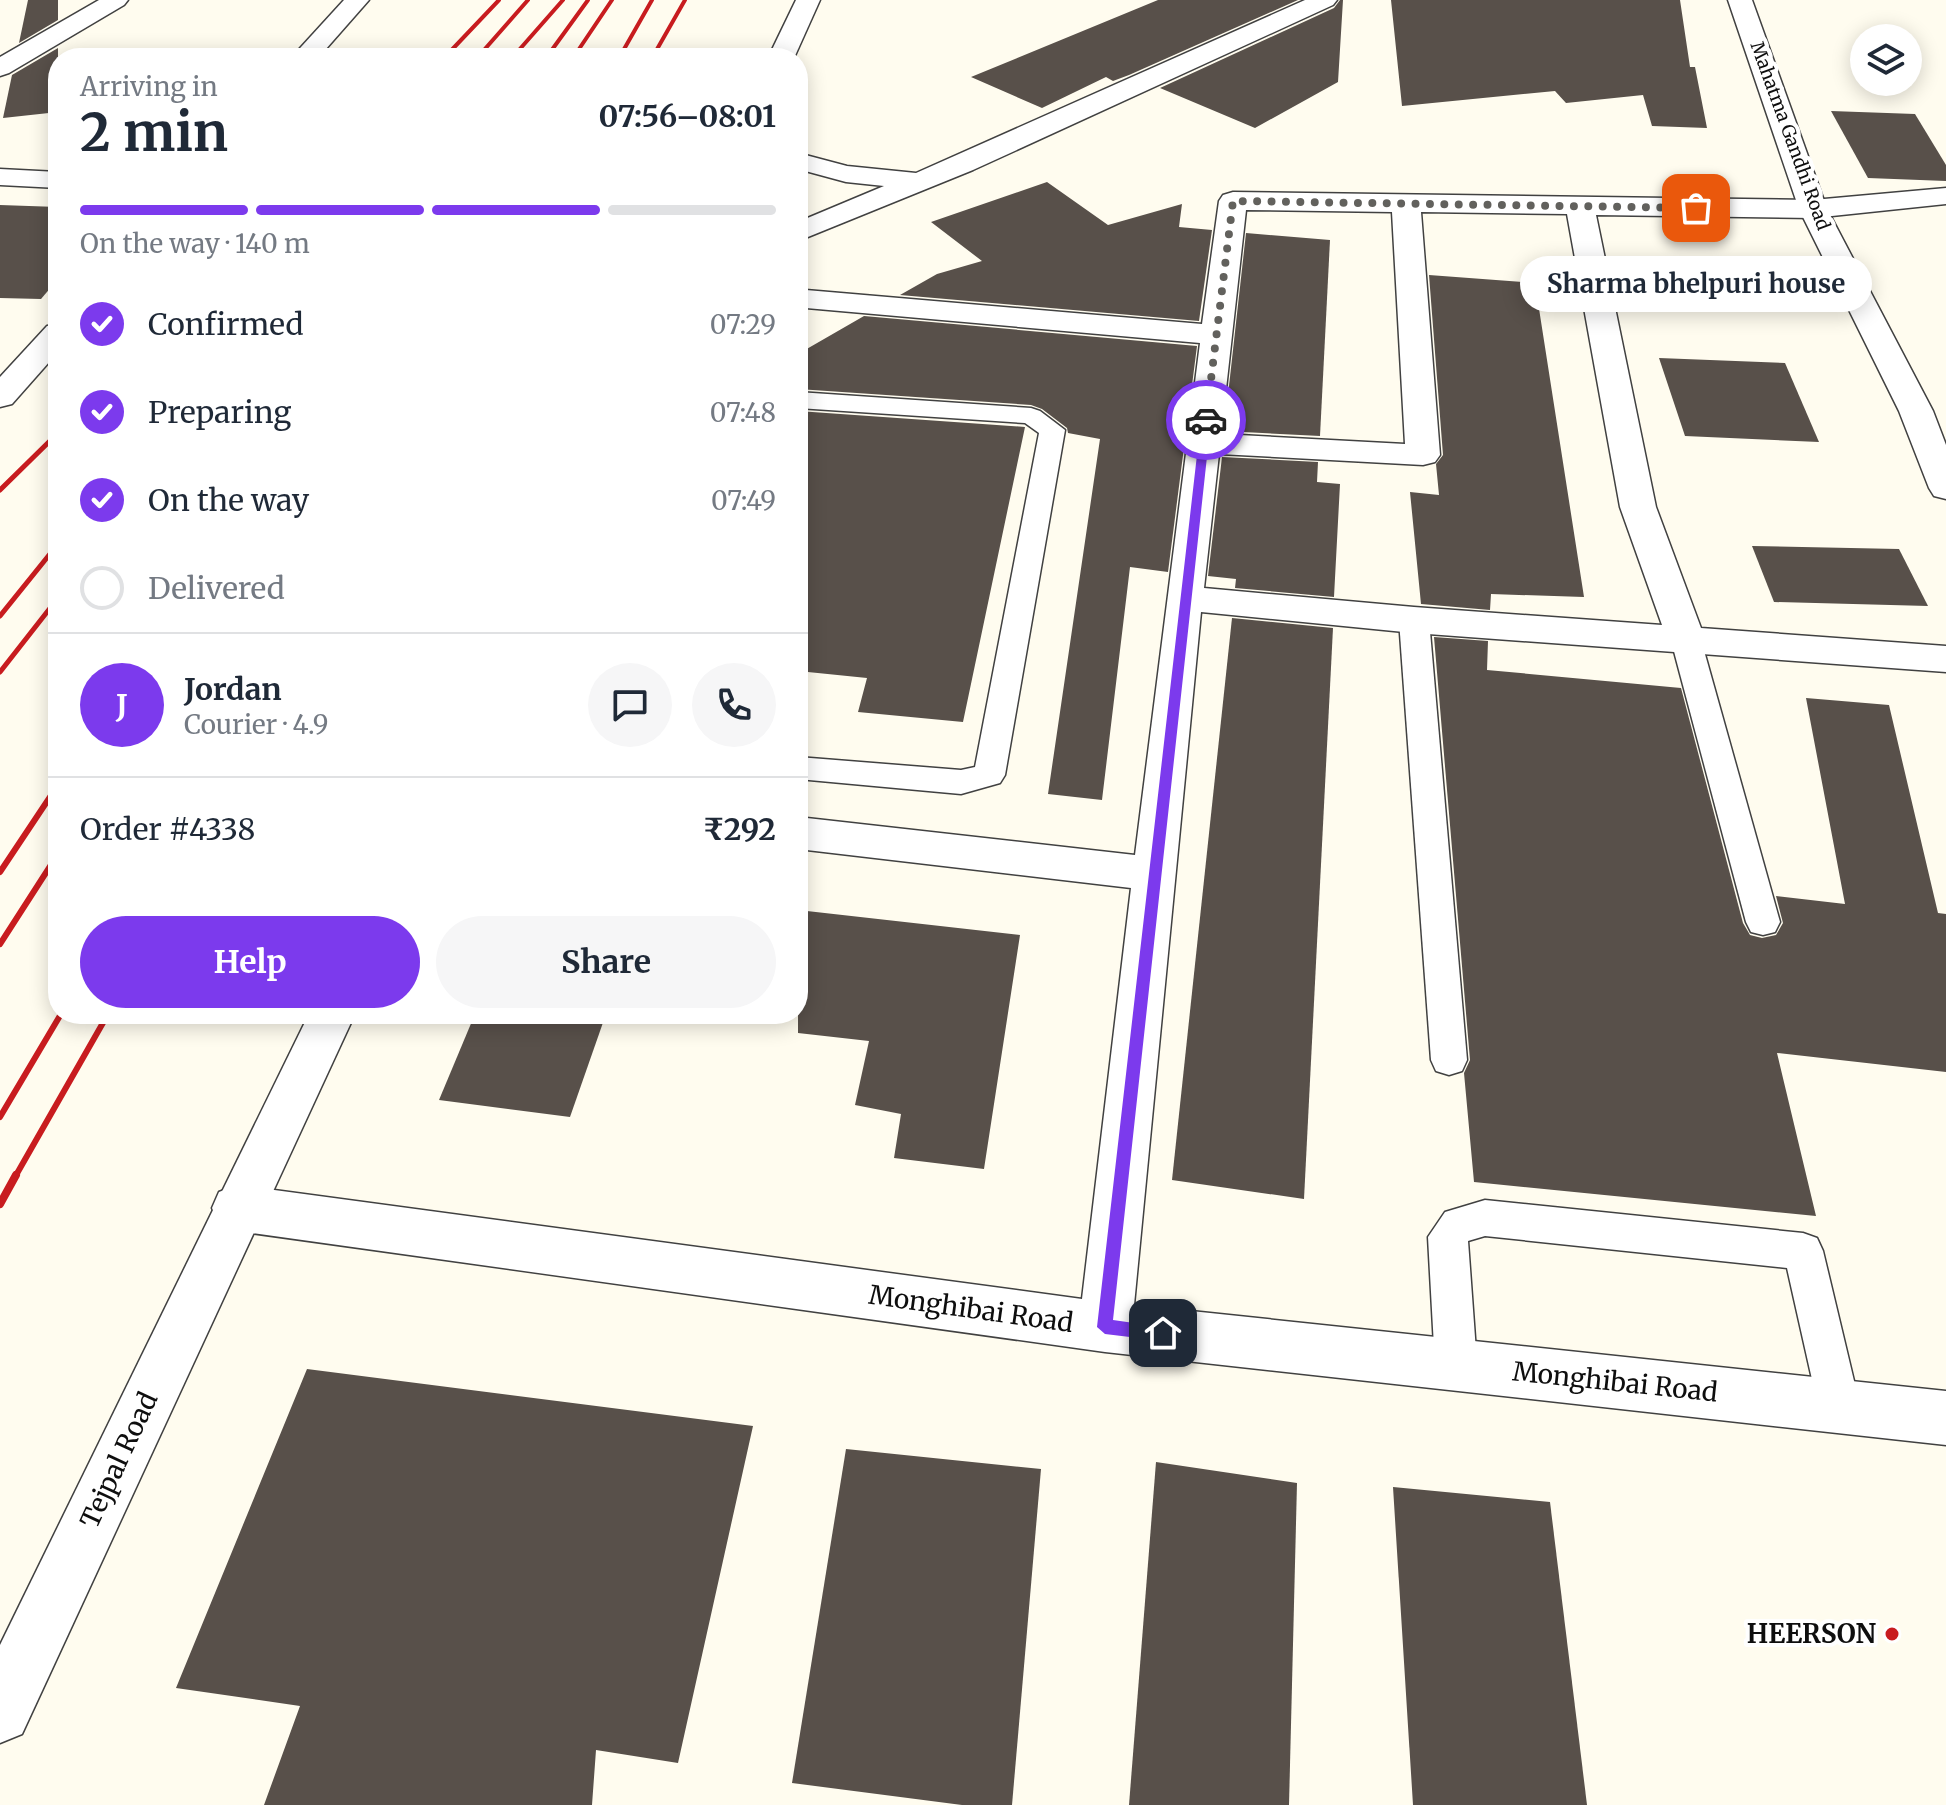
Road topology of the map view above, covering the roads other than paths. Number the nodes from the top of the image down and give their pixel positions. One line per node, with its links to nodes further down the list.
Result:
1 (116, 0): 8 (street)
2 (357, 0): 6 (street)
3 (808, 0): 7 (street)
4 (1325, 0): 12 (street)
5 (1740, 0): 16 (street, Mahatma Gandhi Road)
6 (313, 48)
7 (786, 48)
8 (0, 68)
9 (808, 164): 12 (street)
10 (0, 177): 11 (street)
11 (48, 179)
12 (918, 182): 17 (street)
13 (1946, 196): 16 (street)
14 (1406, 201): 15 (street); 19 (street); 23 (street)
15 (1580, 207): 16 (street); 27 (street)
16 (1813, 209): 24 (street, Mahatma Gandhi Road)
17 (808, 228)
18 (808, 299): 19 (street)
19 (1216, 335): 23 (street)
20 (48, 344): 21 (street)
21 (0, 397)
22 (808, 401): 29 (lane)
23 (1203, 443): 25 (street)
24 (1946, 488)
25 (1184, 598): 26 (street); 31 (street)
26 (1414, 620): 27 (street); 34 (lane)
27 (1686, 640): 28 (street); 32 (lane)
28 (1946, 659)
29 (808, 769)
30 (808, 834): 31 (street)
31 (1154, 874): 36 (street)
32 (1763, 922)
33 (327, 1024): 35 (street, Tejpal Road)
34 (1449, 1060)
35 (237, 1208): 36 (street, Monghibai Road); 40 (street, Tejpal Road)
36 (1105, 1327): 37 (street, Monghibai Road)
37 (1456, 1365): 38 (street, Monghibai Road); 38 (lane)
38 (1839, 1406): 39 (street, Monghibai Road)
39 (1946, 1418)
40 (0, 1712)

